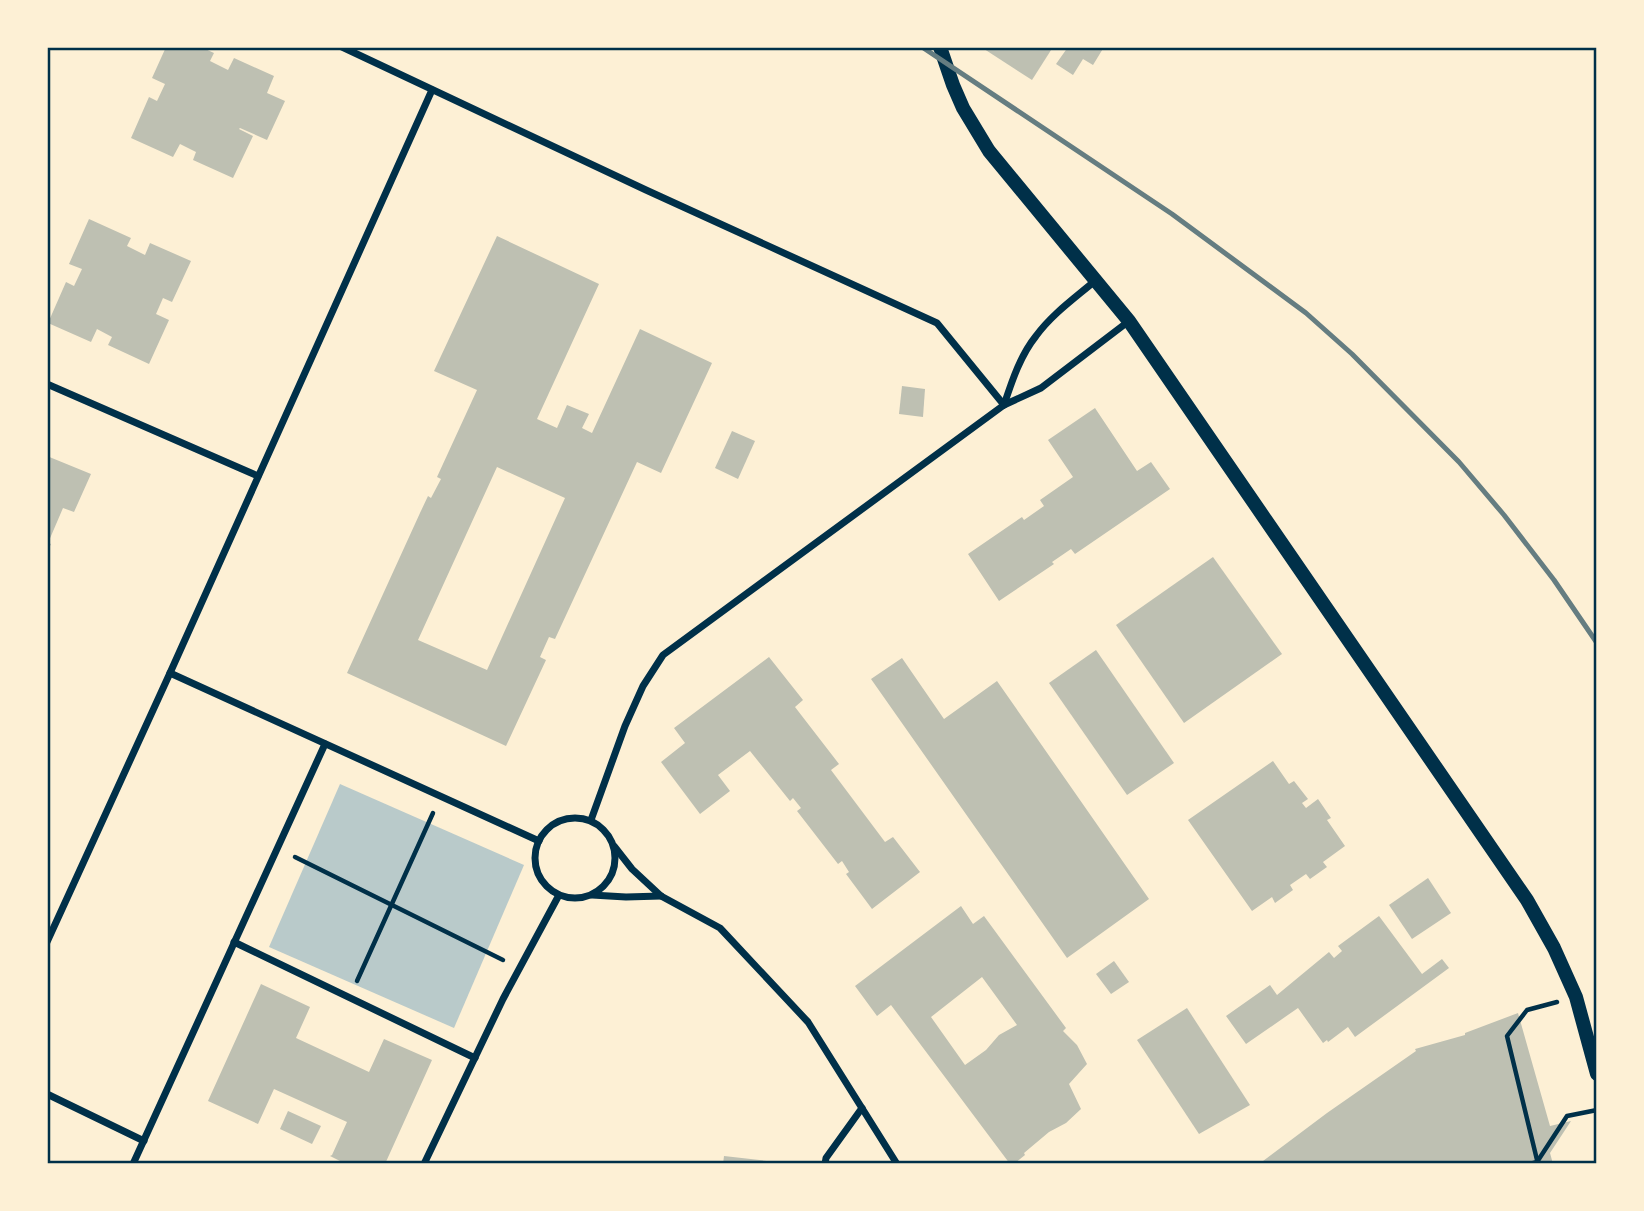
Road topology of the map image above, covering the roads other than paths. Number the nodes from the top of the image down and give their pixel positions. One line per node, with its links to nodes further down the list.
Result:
1 (342, 47): 3 (street)
2 (940, 47): 4 (main road)
3 (432, 90): 7 (street); 8 (street)
4 (1096, 280): 5 (main road); 7 (street)
5 (1129, 321): 7 (street); 20 (main road)
6 (47, 384): 8 (street)
7 (1004, 405): 11 (street)
8 (258, 475): 9 (street)
9 (170, 673): 10 (street); 17 (street)
10 (325, 744): 12 (street); 18 (street)
11 (591, 820): 12 (street); 13 (street)
12 (539, 841): 14 (street)
13 (614, 846): 15 (street); 16 (street)
14 (559, 895): 15 (street); 19 (street)
15 (592, 895): 16 (street)
16 (661, 896): 22 (street)
17 (47, 942)
18 (234, 942): 19 (street); 23 (street)
19 (475, 1058): 25 (street)
20 (1597, 1074)
21 (47, 1094): 23 (street)
22 (862, 1108): 26 (street); 27 (street)
23 (144, 1141): 24 (street)
24 (133, 1164)
25 (424, 1164)
26 (825, 1164)
27 (897, 1164)

